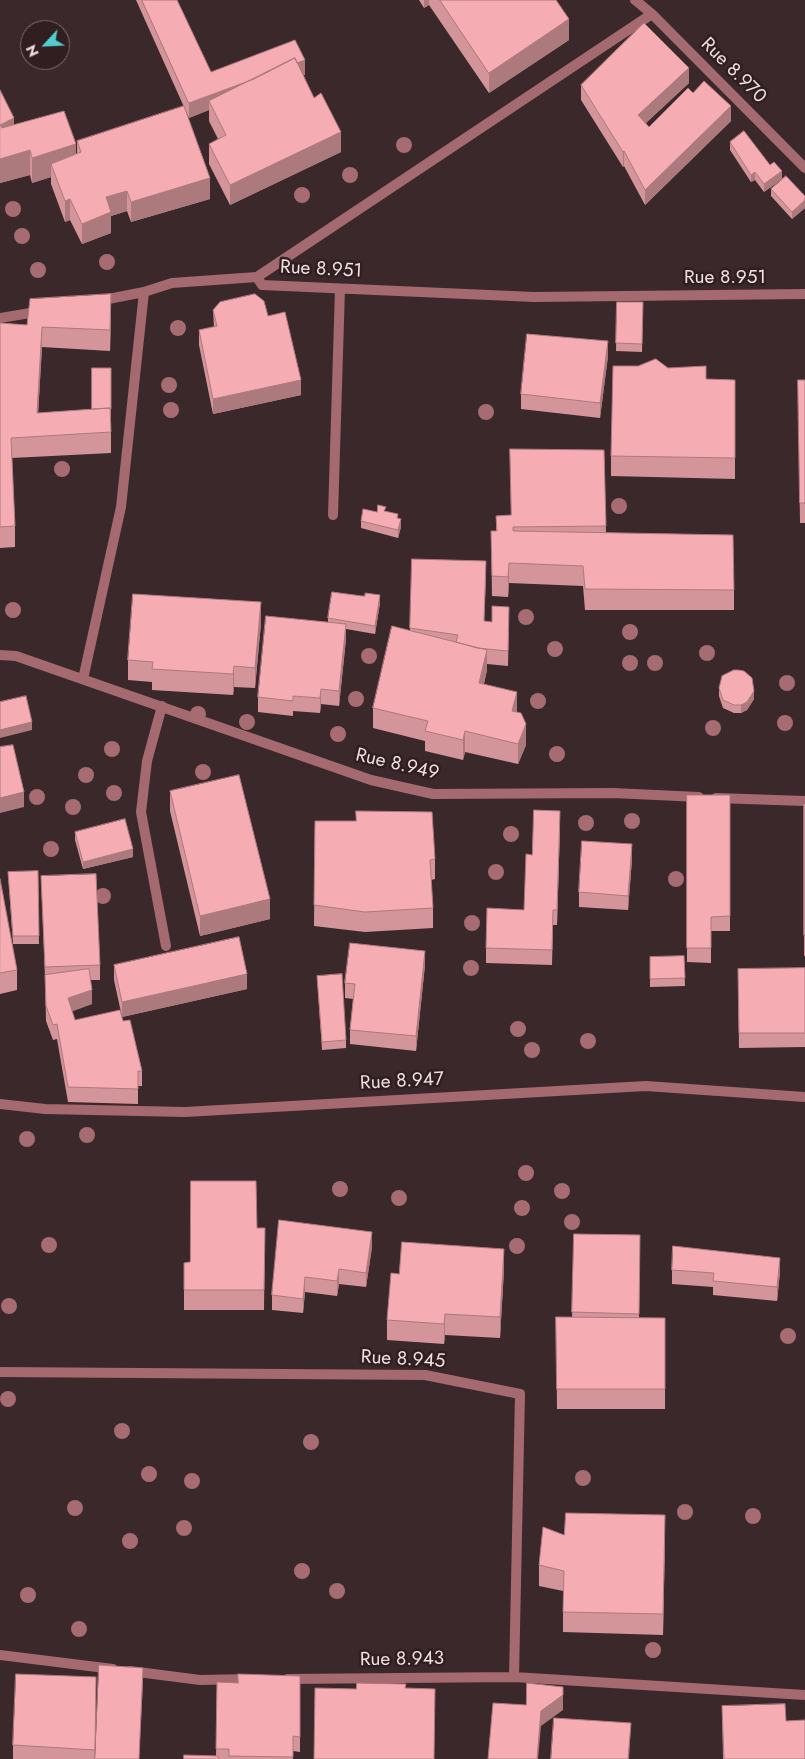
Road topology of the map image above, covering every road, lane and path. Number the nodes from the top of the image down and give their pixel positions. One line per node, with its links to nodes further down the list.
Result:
1 (635, 0): 2 (street, Rue 8.970)
2 (652, 14): 3 (street, Rue 8.970); 4 (street)
3 (805, 168)
4 (258, 277): 5 (street, Rue 8.951); 6 (street, Rue 8.951)
5 (340, 289): 7 (street, Rue 8.951); 11 (street)
6 (144, 292): 8 (street, Rue 8.951); 13 (street)
7 (805, 294)
8 (86, 303)
9 (48, 310): 10 (street)
10 (0, 318)
11 (334, 515)
12 (0, 655): 13 (street, Rue 8.949)
13 (83, 679): 14 (street, Rue 8.949)
14 (162, 706): 15 (street, Rue 8.949); 16 (street)
15 (805, 801)
16 (166, 946)
17 (805, 1097): 18 (street, Rue 8.947)
18 (0, 1104)
19 (0, 1372): 21 (street, Rue 8.945)
20 (0, 1655): 22 (street)
21 (514, 1677): 23 (street, Rue 8.943); 24 (street, Rue 8.943)
22 (258, 1679)
23 (278, 1679)
24 (805, 1695)

